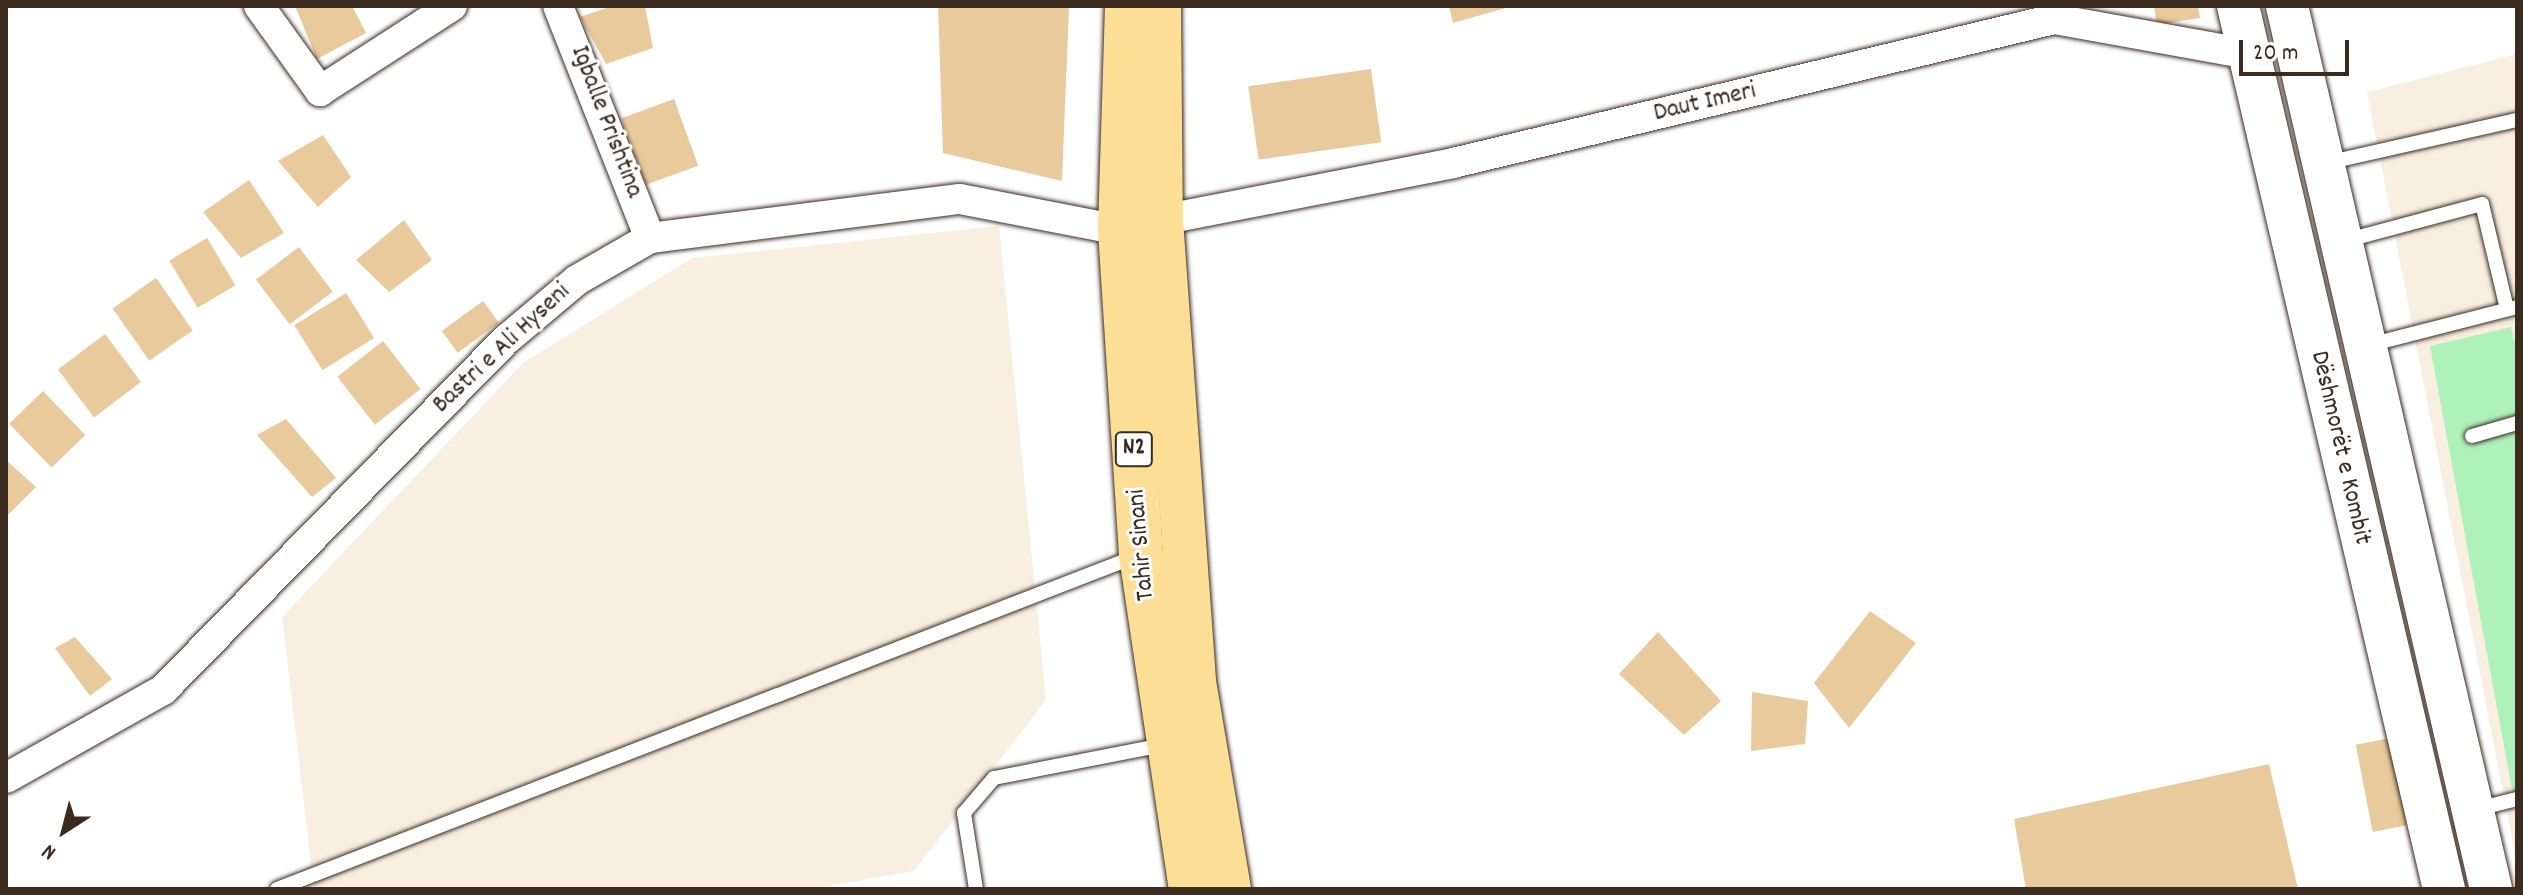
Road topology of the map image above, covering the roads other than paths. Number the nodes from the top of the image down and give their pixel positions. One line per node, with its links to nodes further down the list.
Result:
1 (259, 6): 2 (street)
2 (452, 6)
3 (558, 6): 12 (street, Igballe Prishtina)
4 (1127, 6): 11 (main road, Tahir Sinani / N2)
5 (1159, 6): 11 (main road, Tahir Sinani / N2)
6 (2238, 6): 8 (street, Dëshmorët e Kombit)
7 (2287, 6): 10 (street, Dëshmorët e Kombit)
8 (2249, 54): 11 (street, Daut Imeri); 19 (street, Dëshmorët e Kombit)
9 (2517, 120): 10 (lane)
10 (2322, 164): 13 (street, Dëshmorët e Kombit)
11 (1140, 225): 12 (street, Bastri e Ali Hyseni); 20 (main road, Tahir Sinani / N2); 30 (main road, Tahir Sinani / N2)
12 (650, 238): 22 (street, Bastri e Ali Hyseni)
13 (2340, 242): 14 (lane); 15 (street, Dëshmorët e Kombit)
14 (2512, 308): 15 (lane)
15 (2365, 347): 18 (street, Dëshmorët e Kombit)
16 (2517, 423): 17 (lane)
17 (2472, 436)
18 (2391, 461): 19 (street); 24 (street, Dëshmorët e Kombit)
19 (2345, 468): 26 (street, Dëshmorët e Kombit)
20 (1141, 555): 21 (main road, Tahir Sinani / N2); 27 (lane)
21 (1168, 744): 28 (lane); 29 (main road, Tahir Sinani / N2)
22 (6, 778)
23 (2517, 799): 24 (lane)
24 (2472, 810): 25 (street, Dëshmorët e Kombit)
25 (2488, 876): 26 (street)
26 (2442, 882)
27 (277, 889)
28 (976, 889)
29 (1191, 889)
30 (1229, 889)

